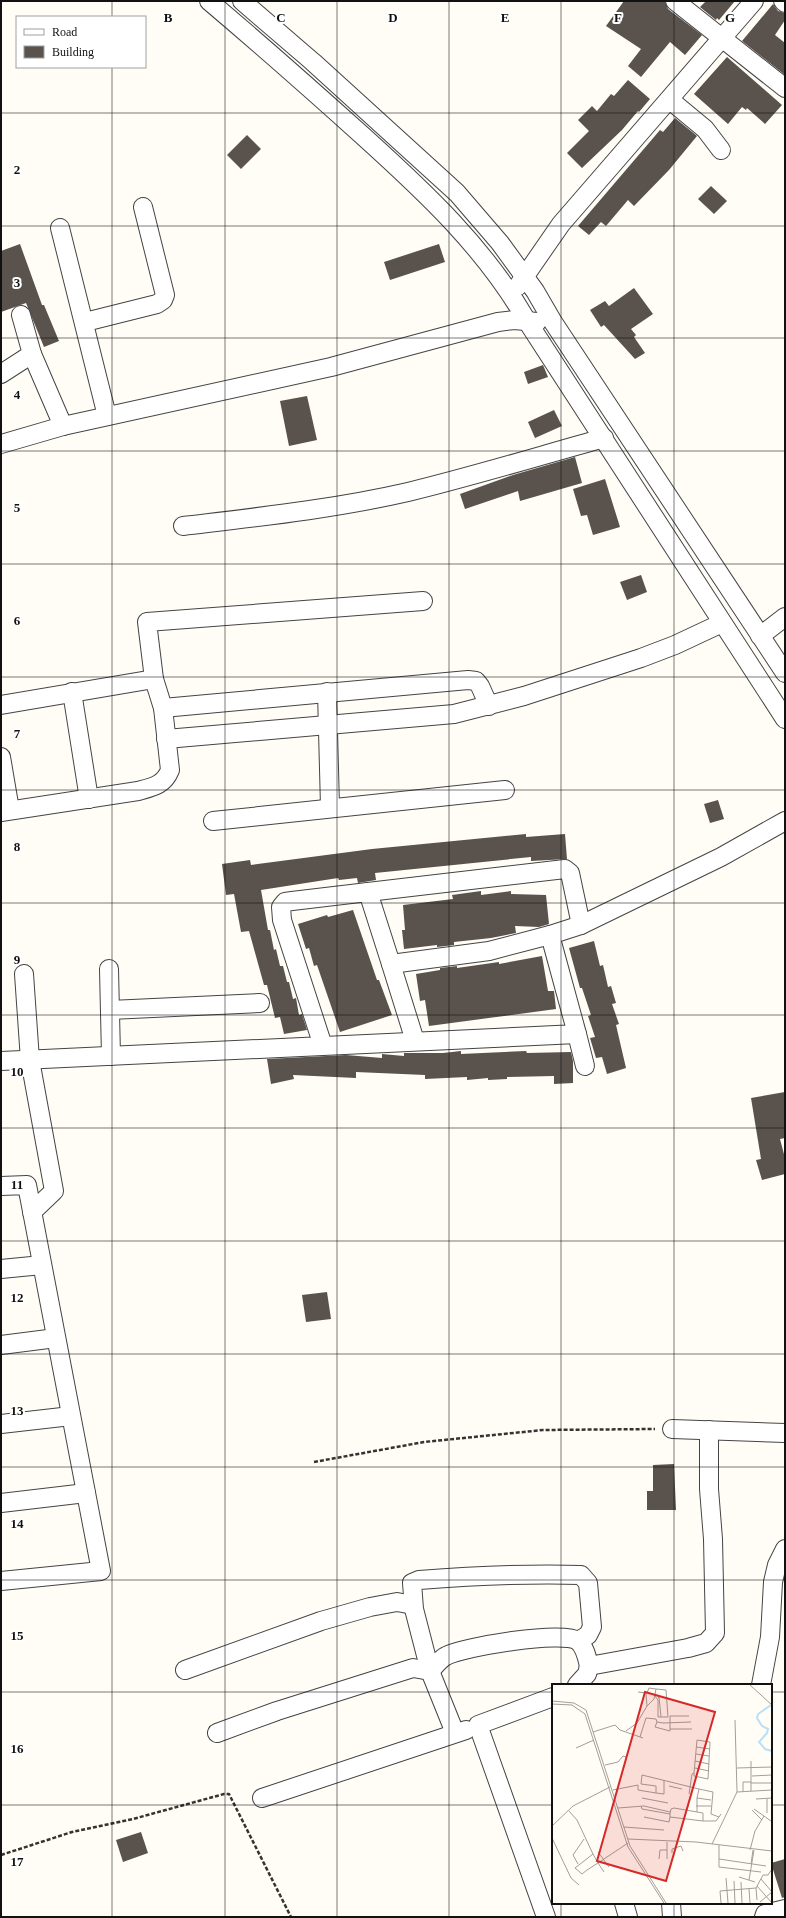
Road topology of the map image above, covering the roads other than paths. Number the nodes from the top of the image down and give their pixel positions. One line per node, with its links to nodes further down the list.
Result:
1 (208, 1): 12 (street)
2 (242, 1): 11 (street)
3 (675, 1): 5 (street)
4 (754, 1): 5 (street)
5 (722, 39): 6 (street); 7 (street)
6 (785, 88)
7 (670, 100): 8 (street); 11 (street)
8 (721, 150)
9 (143, 207): 15 (street)
10 (60, 228): 15 (street)
11 (524, 277): 12 (street); 16 (street)
12 (512, 294): 14 (street)
13 (21, 315): 17 (street)
14 (527, 321): 16 (street); 19 (street); 21 (street)
15 (85, 322): 19 (street)
16 (553, 322): 27 (street)
17 (32, 354): 18 (street); 20 (street)
18 (1, 374)
19 (107, 416): 20 (street)
20 (63, 426): 22 (street)
21 (604, 438): 23 (street); 26 (street)
22 (1, 444)
23 (183, 526)
24 (423, 600): 29 (street)
25 (785, 616): 27 (street)
26 (722, 623): 33 (street); 35 (street)
27 (760, 636): 28 (street)
28 (785, 673)
29 (154, 679): 30 (street); 34 (street)
30 (72, 692): 32 (street); 40 (street)
31 (327, 692): 33 (street); 34 (street); 36 (street)
32 (1, 705)
33 (488, 706): 36 (street)
34 (163, 708): 37 (street)
35 (785, 719)
36 (328, 724): 37 (street); 41 (street)
37 (166, 739): 40 (street)
38 (1, 757): 42 (street)
39 (505, 790): 41 (street)
40 (89, 799): 42 (street)
41 (330, 807): 43 (street)
42 (5, 811)
43 (213, 821)
44 (785, 821): 46 (street)
45 (368, 892): 46 (street); 48 (street); 55 (street)
46 (581, 925): 47 (street)
47 (550, 935): 48 (street); 53 (street)
48 (391, 964): 54 (street)
49 (109, 969): 52 (street)
50 (24, 974): 57 (street)
51 (260, 1004): 52 (street)
52 (110, 1010): 56 (street)
53 (577, 1034): 54 (street); 59 (street)
54 (415, 1041): 55 (street)
55 (323, 1046): 56 (street)
56 (111, 1056): 57 (street)
57 (30, 1060): 58 (street); 61 (street)
58 (1, 1061)
59 (584, 1066)
60 (1, 1186): 61 (street)
61 (32, 1212): 62 (street)
62 (42, 1265): 63 (street); 64 (street)
63 (1, 1269)
64 (56, 1338): 65 (street); 66 (street)
65 (1, 1345)
66 (71, 1416): 67 (street); 71 (street)
67 (1, 1424)
68 (672, 1429): 69 (street)
69 (709, 1430): 70 (street); 77 (street)
70 (785, 1433)
71 (86, 1493): 72 (street); 74 (street)
72 (1, 1503)
73 (785, 1549): 81 (street)
74 (1, 1581)
75 (414, 1605): 76 (street); 78 (street); 79 (street)
76 (578, 1641): 77 (street); 79 (street)
77 (589, 1666): 80 (street)
78 (186, 1670)
79 (430, 1671): 84 (street); 85 (street)
80 (579, 1684)
81 (761, 1684)
82 (552, 1701): 83 (street)
83 (478, 1725): 85 (street); 89 (street)
84 (218, 1733)
85 (455, 1734): 86 (street)
86 (262, 1798)
87 (624, 1904): 90 (street)
88 (785, 1909): 91 (street)
89 (546, 1917)
90 (628, 1917)
91 (764, 1917)

